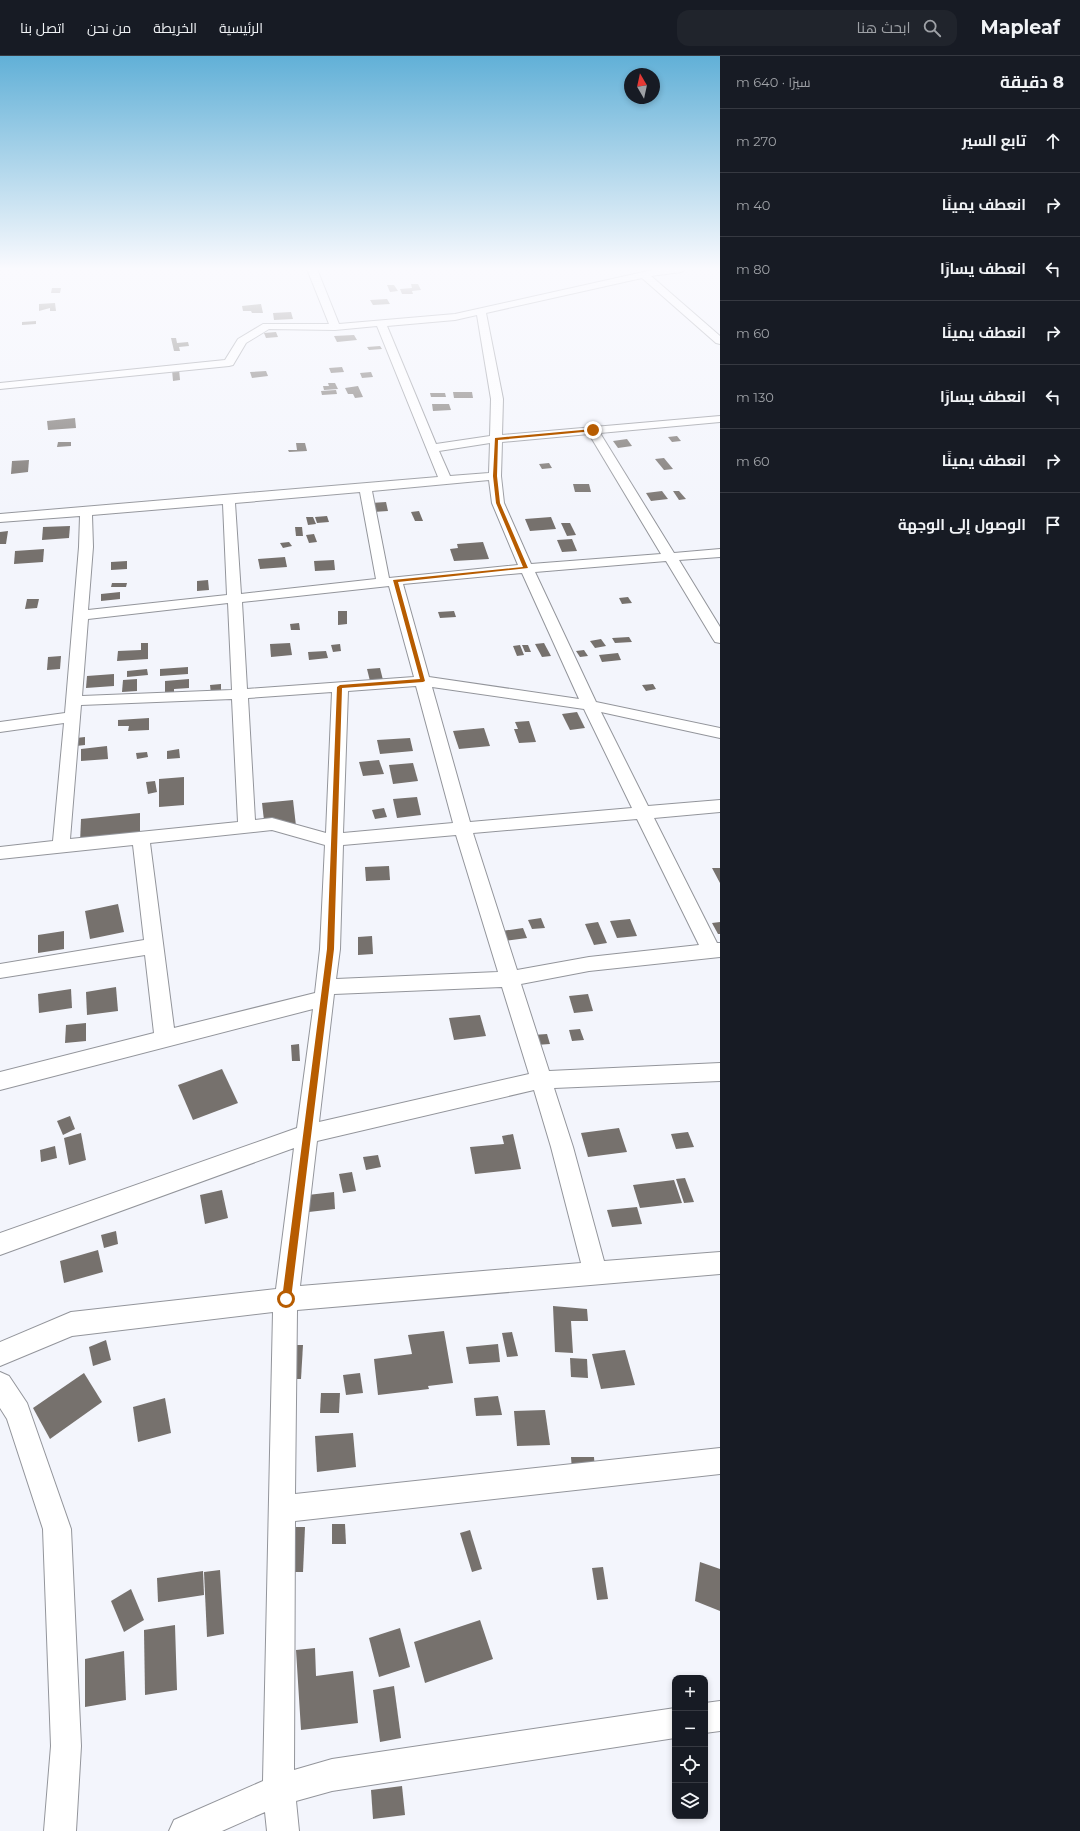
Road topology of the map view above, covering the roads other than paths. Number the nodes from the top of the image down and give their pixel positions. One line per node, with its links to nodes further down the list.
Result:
1 (236, 352): 4 (street)
2 (393, 352): 8 (street)
3 (488, 352): 7 (street)
4 (0, 386)
5 (715, 423): 6 (street)
6 (593, 430): 7 (street); 16 (street)
7 (496, 439): 8 (street); 9 (street)
8 (432, 448): 10 (street)
9 (495, 476): 10 (street); 17 (street)
10 (445, 480): 11 (street)
11 (365, 487): 12 (street); 18 (street)
12 (230, 499): 13 (street); 19 (street)
13 (86, 512): 14 (street); 20 (street)
14 (0, 518)
15 (720, 553): 16 (street)
16 (670, 557): 17 (street); 21 (street)
17 (526, 568): 18 (street); 26 (street)
18 (389, 582): 19 (street); 22 (street)
19 (235, 598): 20 (street); 24 (street)
20 (81, 615): 25 (street)
21 (720, 638)
22 (423, 681): 23 (street); 26 (street); 33 (street)
23 (340, 687): 24 (street); 35 (street)
24 (240, 694): 25 (street); 32 (street)
25 (74, 701): 27 (street)
26 (590, 705): 29 (street); 31 (street)
27 (72, 717): 28 (street); 36 (street)
28 (0, 727)
29 (720, 733)
30 (720, 806): 31 (street)
31 (643, 813): 33 (street); 39 (street)
32 (247, 827): 34 (street); 35 (street)
33 (463, 828): 35 (street); 41 (street)
34 (141, 838): 36 (street); 38 (street)
35 (334, 839): 42 (street)
36 (61, 846): 37 (street)
37 (0, 853)
38 (154, 946): 40 (street); 43 (street)
39 (716, 950): 41 (street)
40 (0, 971)
41 (510, 979): 42 (street); 45 (street)
42 (325, 993): 43 (street); 47 (street)
43 (165, 1039): 46 (street)
44 (720, 1072): 45 (street)
45 (542, 1080): 47 (street); 50 (street)
46 (0, 1081)
47 (307, 1134): 48 (street); 51 (street)
48 (0, 1244)
49 (720, 1263): 50 (street)
50 (595, 1273): 51 (street)
51 (286, 1299): 52 (street); 55 (street)
52 (0, 1354)
53 (0, 1384): 60 (street)
54 (720, 1461): 55 (street)
55 (282, 1509): 59 (street)
56 (720, 1716): 57 (street)
57 (708, 1718)
58 (672, 1723): 59 (street)
59 (279, 1790): 61 (street); 62 (street)
60 (60, 1831)
61 (185, 1831)
62 (283, 1831)

